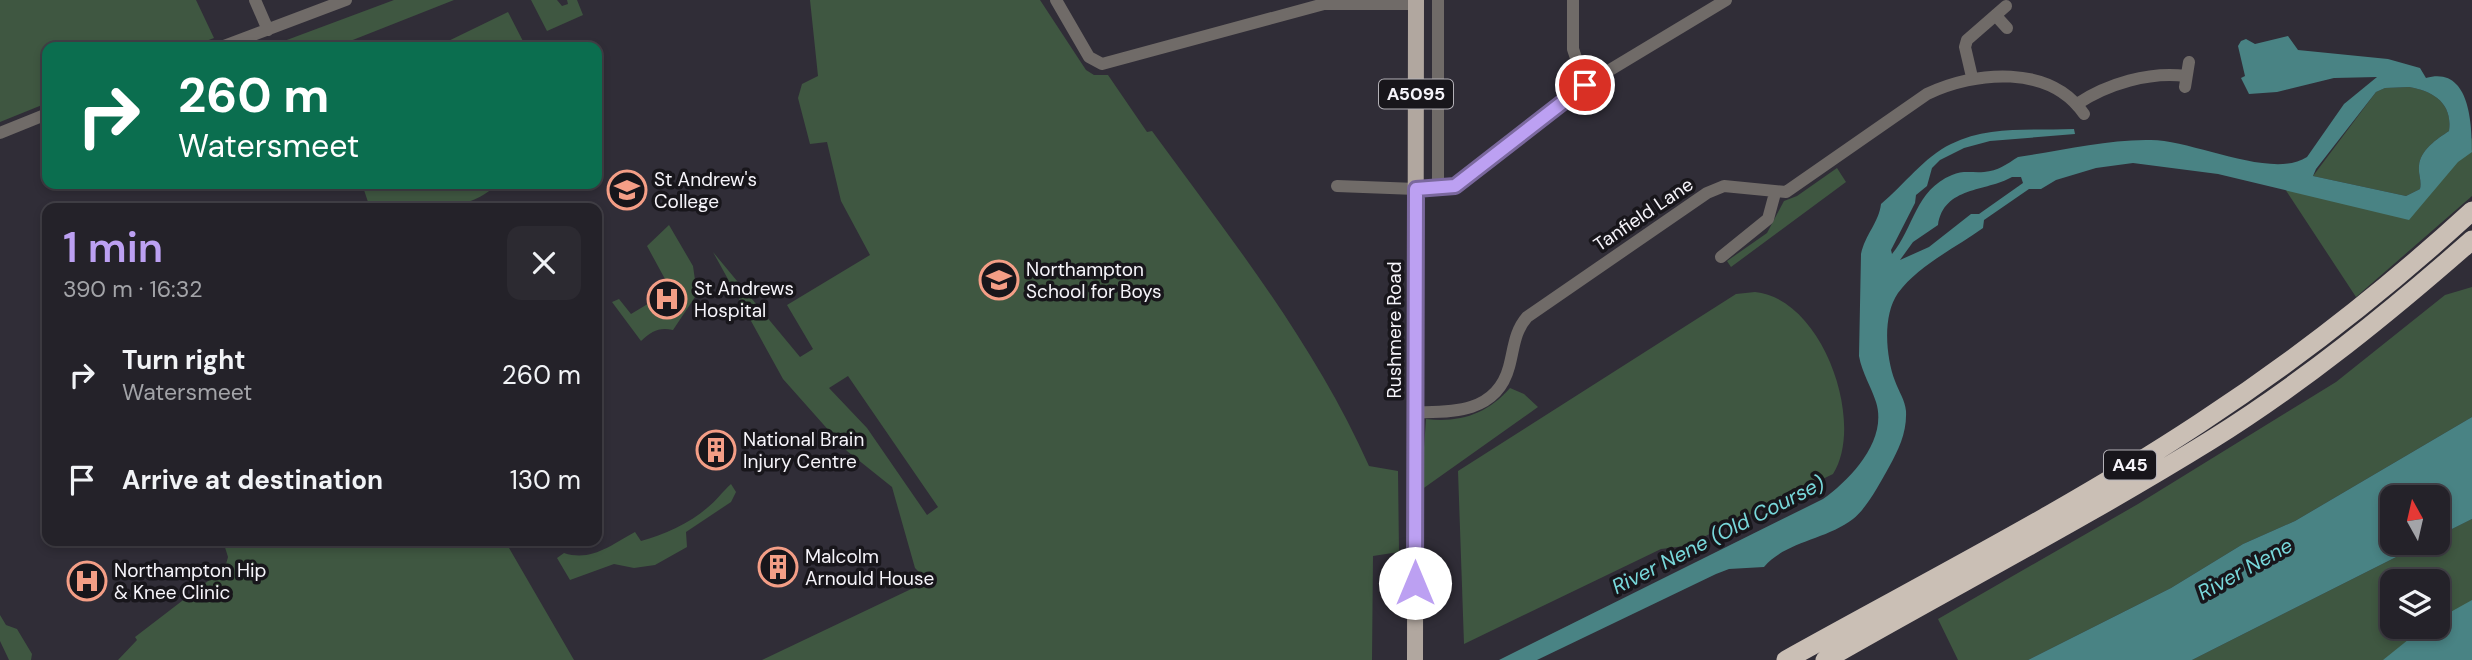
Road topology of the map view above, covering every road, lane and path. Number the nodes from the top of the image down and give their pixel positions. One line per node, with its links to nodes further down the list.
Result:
1 (255, 0): 11 (street)
2 (346, 0): 11 (street)
3 (1056, 0): 7 (street)
4 (1438, 0): 19 (street)
5 (1573, 0): 15 (street)
6 (1726, 0): 15 (street)
7 (1416, 2): 20 (main road, Rushmere Road / A5095)
8 (2006, 6): 9 (street)
9 (1997, 17): 10 (street); 14 (street)
10 (2007, 29)
11 (268, 30): 12 (street)
12 (235, 42)
13 (2189, 62): 14 (street, Tanfield Lane)
14 (1972, 77): 21 (street, Tanfield Lane)
15 (1585, 85): 19 (street)
16 (42, 116): 17 (street)
17 (0, 133)
18 (1337, 186): 20 (street)
19 (1438, 188): 20 (street)
20 (1416, 189): 25 (main road, Rushmere Road / A5095)
21 (1775, 193): 24 (street); 25 (street, Tanfield Lane)
22 (2472, 211): 27 (highway, A45)
23 (2470, 243): 28 (highway, A45)
24 (1721, 257)
25 (1415, 412): 26 (main road, Rushmere Road / A5095)
26 (1415, 660)
27 (1786, 660)
28 (1825, 660)

